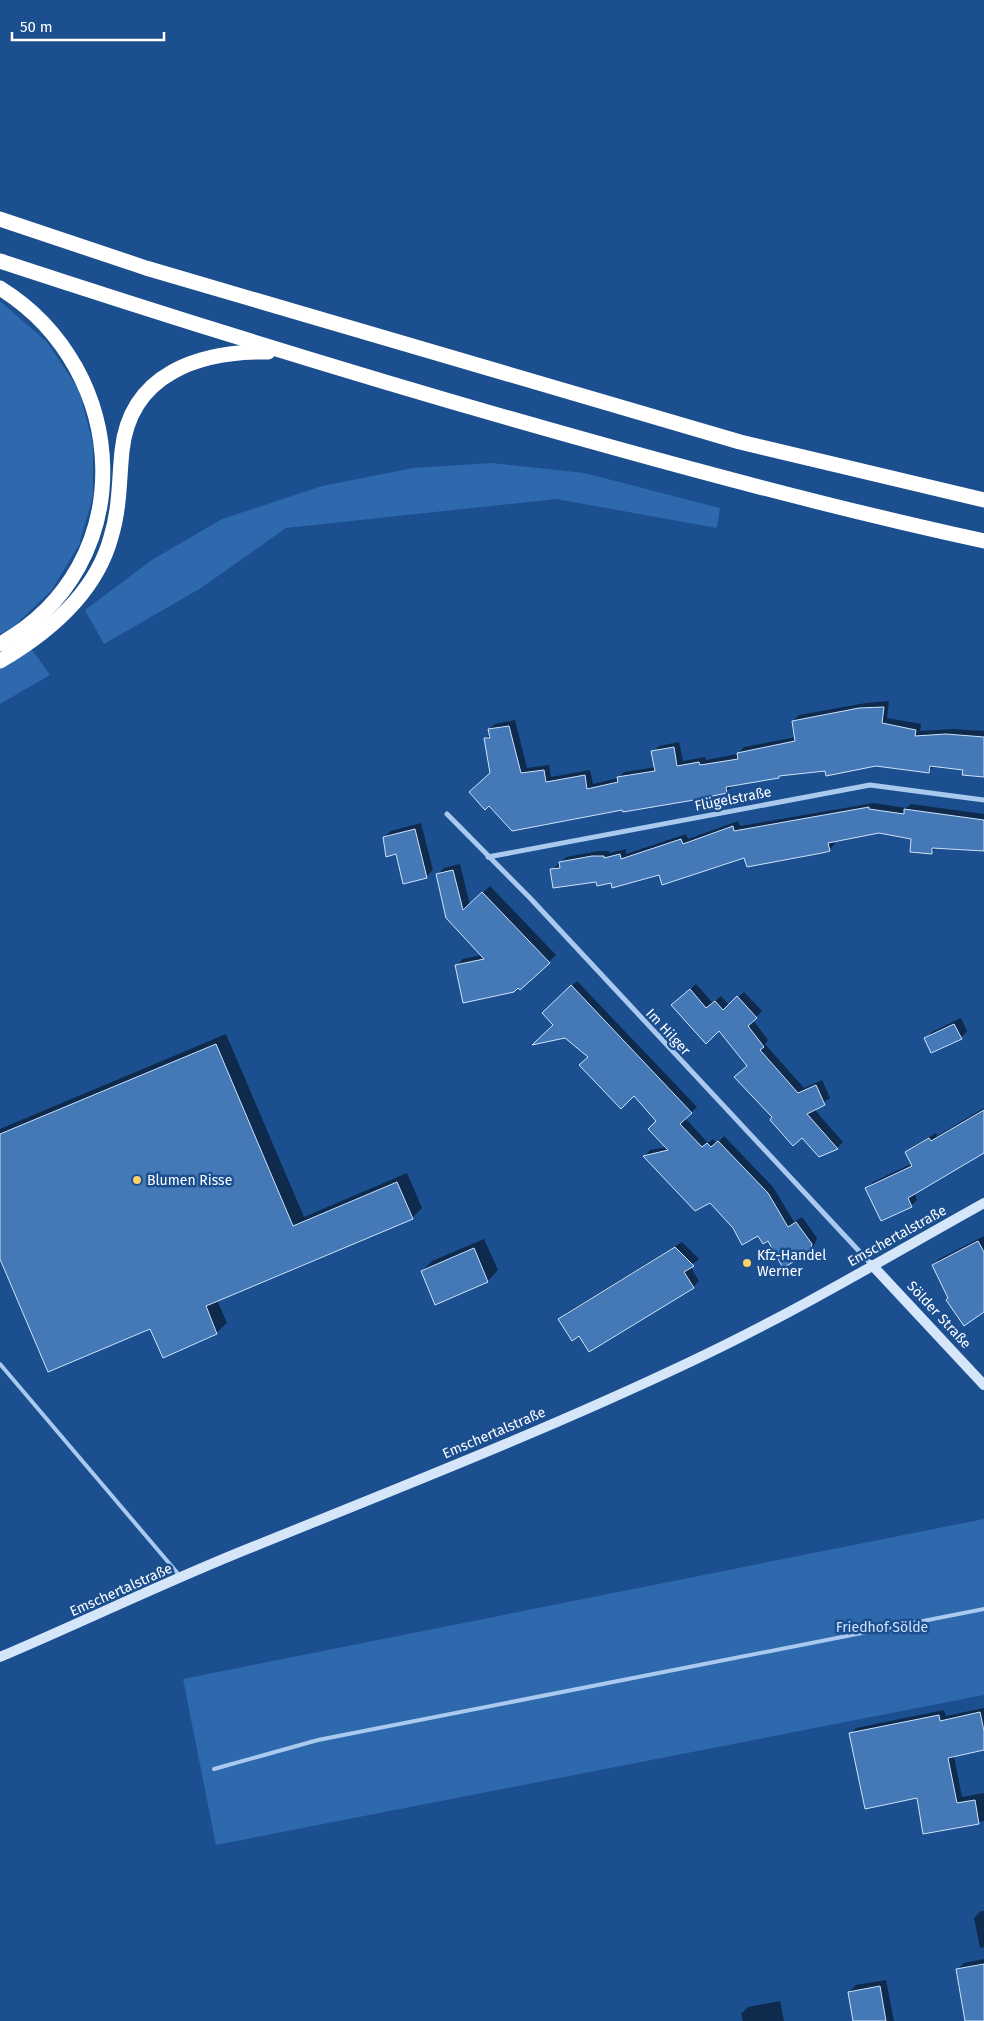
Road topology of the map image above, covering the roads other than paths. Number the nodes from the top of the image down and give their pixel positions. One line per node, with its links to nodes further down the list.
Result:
1 (0, 219): 5 (highway)
2 (0, 260): 4 (highway)
3 (0, 288): 7 (highway)
4 (284, 352): 6 (highway); 8 (highway)
5 (984, 500)
6 (984, 541)
7 (0, 644)
8 (0, 661)
9 (984, 800): 11 (street, Flügelstraße)
10 (447, 814): 11 (street, Im Hilger)
11 (488, 857): 13 (street, Im Hilger)
12 (984, 1203): 13 (main road, Emschertalstraße)
13 (872, 1266): 15 (main road, Sölder Straße); 16 (main road, Emschertalstraße)
14 (0, 1364): 16 (lane)
15 (984, 1385)
16 (181, 1578): 18 (main road, Emschertalstraße)
17 (984, 1609): 19 (lane)
18 (0, 1658)
19 (214, 1769)

